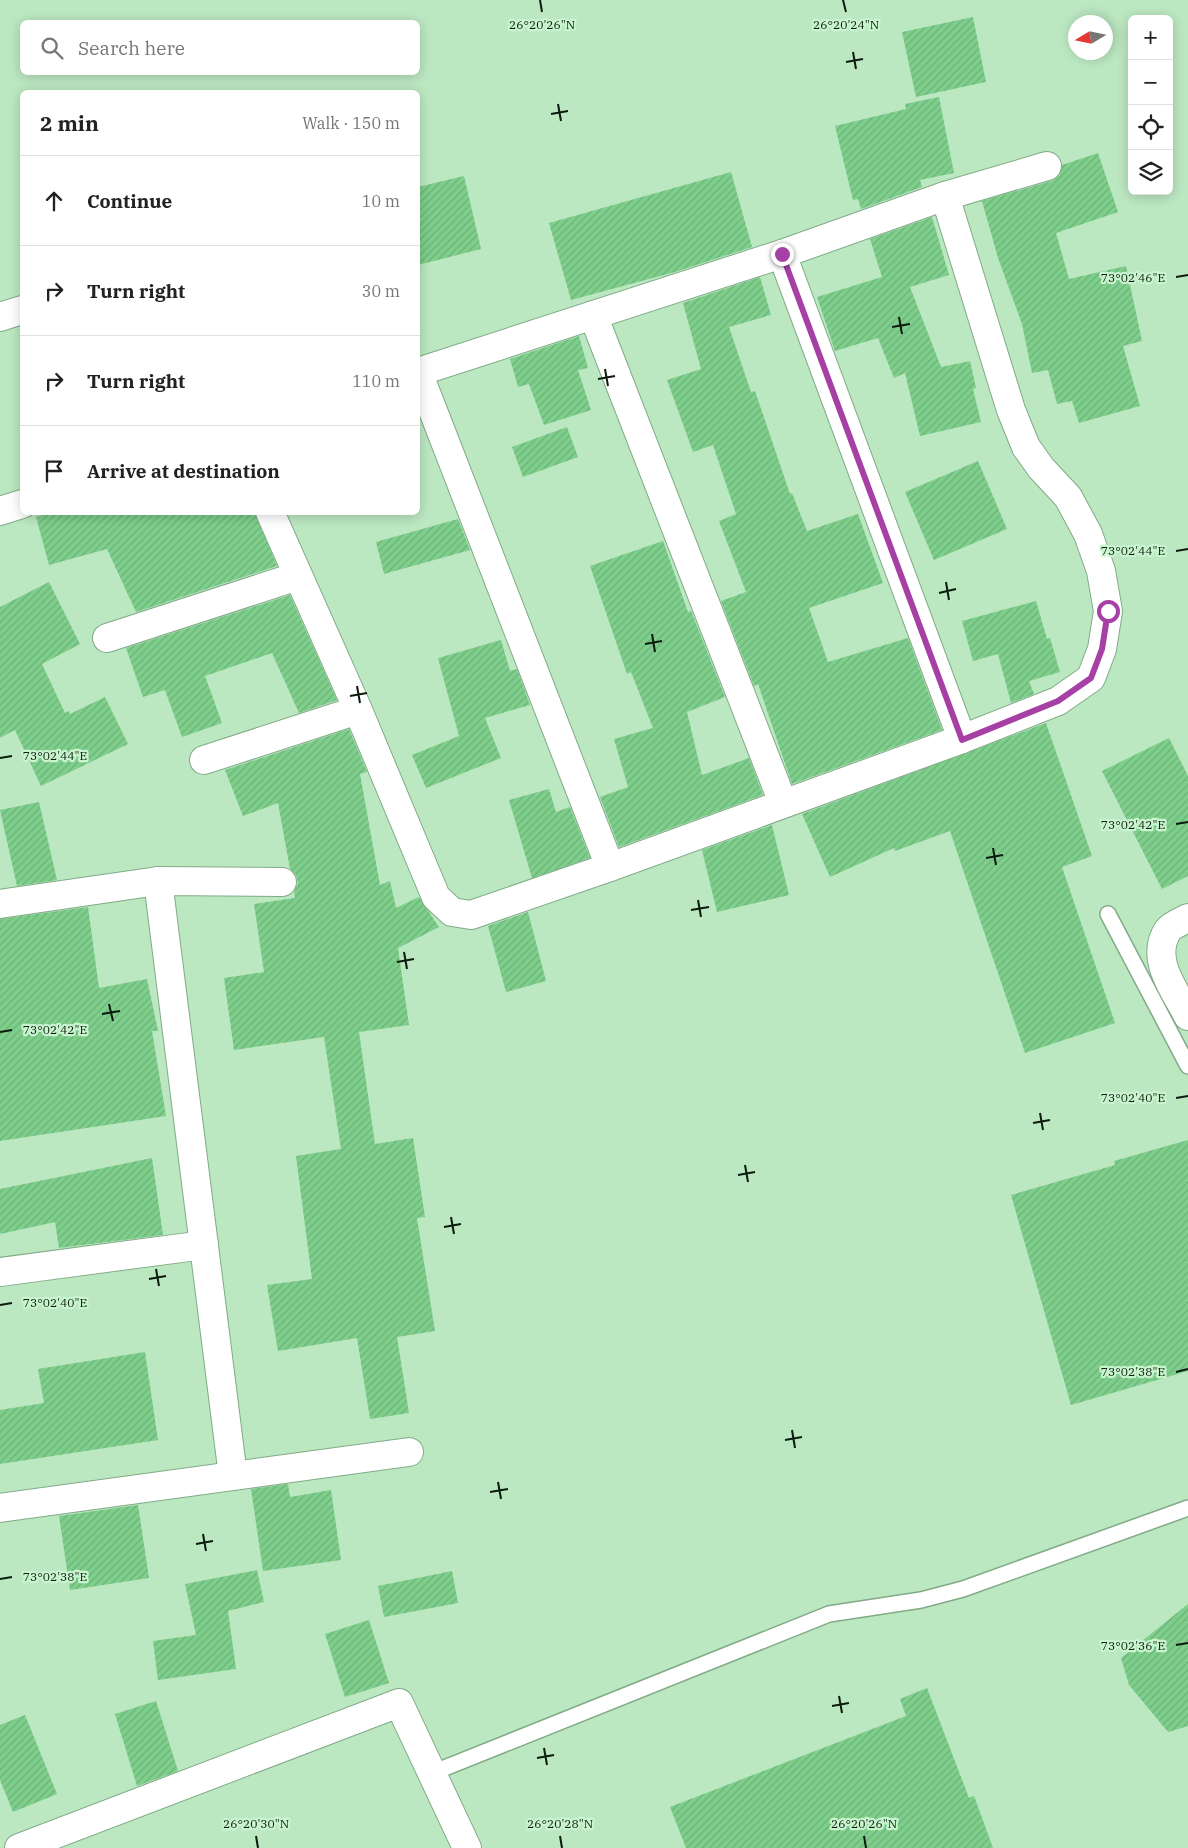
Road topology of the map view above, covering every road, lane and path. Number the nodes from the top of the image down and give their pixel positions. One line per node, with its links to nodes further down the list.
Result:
1 (1047, 166): 2 (street)
2 (945, 196): 3 (street); 15 (street)
3 (782, 254): 5 (street); 15 (street)
4 (20, 311): 6 (street)
5 (593, 316): 7 (street); 17 (street)
6 (0, 318)
7 (420, 371)
8 (420, 377): 18 (street)
9 (20, 505): 10 (street)
10 (0, 511)
11 (271, 515): 12 (street)
12 (298, 576): 13 (street); 14 (street)
13 (107, 638)
14 (358, 710): 16 (street); 18 (street)
15 (962, 740): 17 (street)
16 (204, 760)
17 (784, 803): 18 (street)
18 (610, 867)
19 (158, 881): 20 (street); 21 (street); 26 (street)
20 (282, 882)
21 (0, 904)
22 (1108, 914): 25 (lane)
23 (1188, 918): 24 (street)
24 (1188, 1016)
25 (1188, 1066)
26 (204, 1245): 27 (street); 29 (street)
27 (0, 1272)
28 (409, 1452): 29 (street)
29 (233, 1476): 30 (street)
30 (0, 1508)
31 (1188, 1508): 32 (lane)
32 (432, 1773): 33 (street); 34 (street)
33 (19, 1848)
34 (467, 1848)

